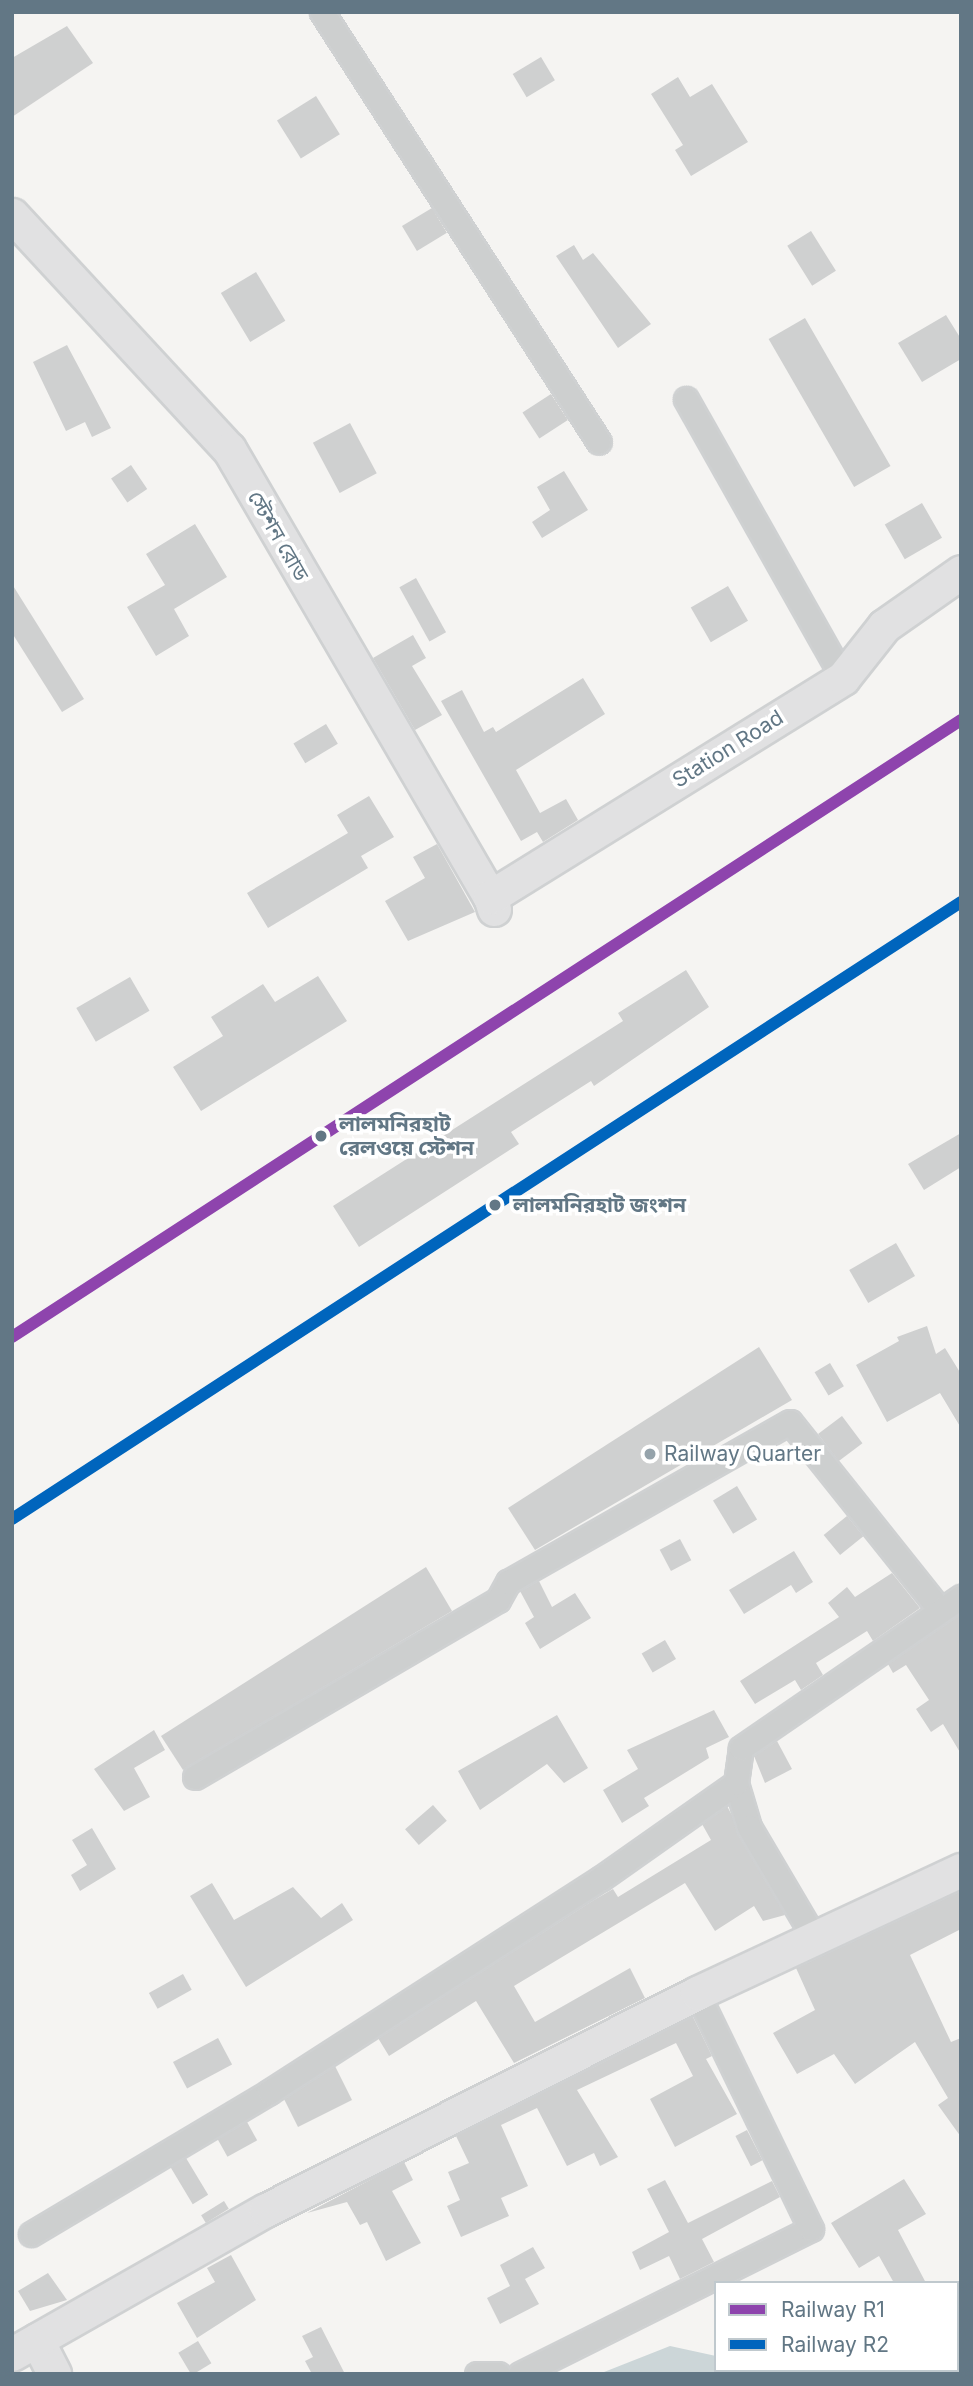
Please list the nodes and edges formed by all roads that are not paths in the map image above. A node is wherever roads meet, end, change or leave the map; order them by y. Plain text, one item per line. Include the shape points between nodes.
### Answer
1 (322, 12) edge
2 (12, 215) edge
3 (686, 399) dead end
4 (599, 442) dead end
5 (961, 572) edge
6 (843, 678) junction
7 (492, 903) joint
8 (961, 1597) edge
9 (940, 1610) junction
10 (195, 1777) dead end
11 (736, 1783) junction
12 (961, 1870) edge
13 (815, 1939) junction
14 (697, 1993) junction
15 (31, 2234) dead end
16 (25, 2347) edge
17 (54, 2374) edge
18 (477, 2374) edge
19 (498, 2374) edge
20 (520, 2374) edge

1 - 4 street
2 - 7 main road, স্টেশন রোড via 229,449
3 - 6 street
5 - 6 main road, Station Road via 884,626
6 - 7 main road, Station Road
8 - 9 street
9 - 10 street via 790,1422 508,1582 498,1600
9 - 11 street via 741,1748
11 - 13 street via 749,1827
11 - 15 street via 444,1980
12 - 13 main road
13 - 14 main road
14 - 16 main road via 266,2210
14 - 20 street via 811,2228
16 - 17 main road
18 - 19 street

